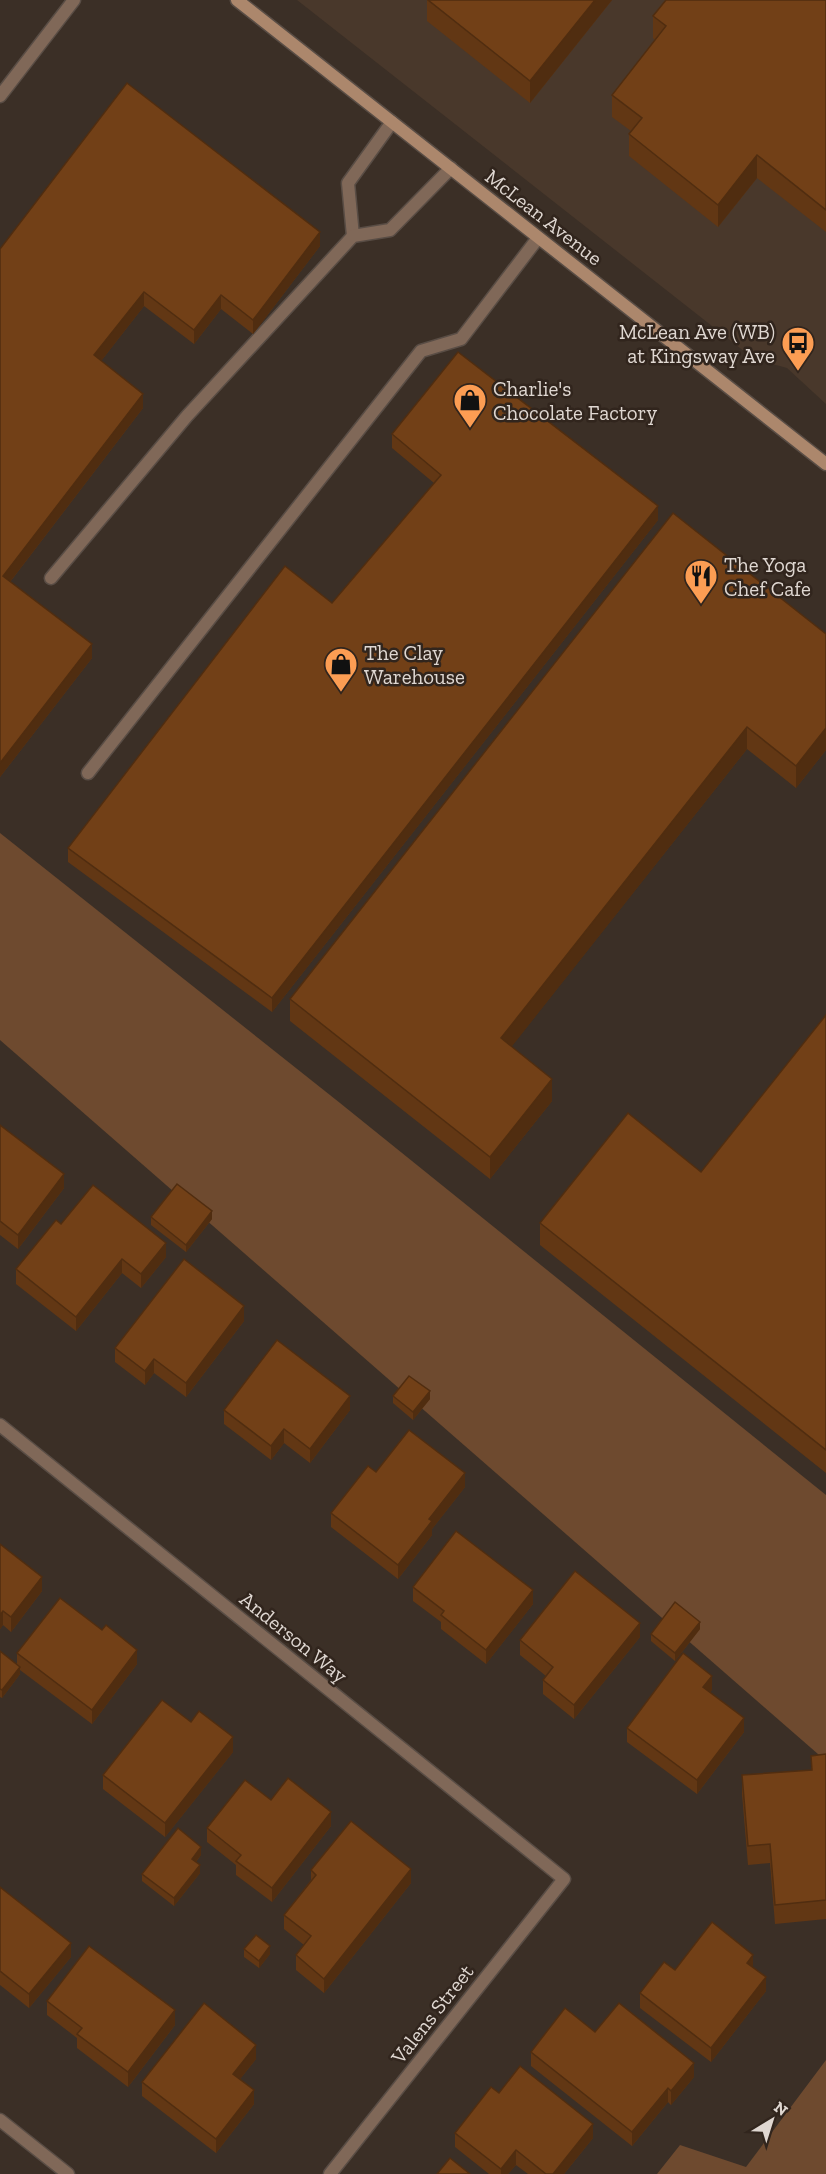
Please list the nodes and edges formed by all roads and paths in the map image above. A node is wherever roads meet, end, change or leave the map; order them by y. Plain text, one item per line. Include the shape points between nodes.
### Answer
1 (74, 0) edge
2 (237, 0) edge
3 (0, 96) edge
4 (392, 122) junction
5 (451, 168) junction
6 (353, 236) junction
7 (538, 238) junction
8 (826, 464) edge
9 (51, 578) dead end
10 (88, 773) dead end
11 (0, 1425) edge
12 (564, 1879) joint
13 (0, 2120) edge
14 (68, 2174) edge
15 (330, 2174) edge

1 - 3 street
2 - 4 main road, McLean Avenue
4 - 5 main road, McLean Avenue
4 - 6 street via 348,183
5 - 6 street via 390,230
5 - 7 main road, McLean Avenue
6 - 9 street via 187,416
7 - 8 main road, McLean Avenue
7 - 10 street via 460,339 421,351
11 - 12 street, Anderson Way
12 - 15 street, Valens Street
13 - 14 street

